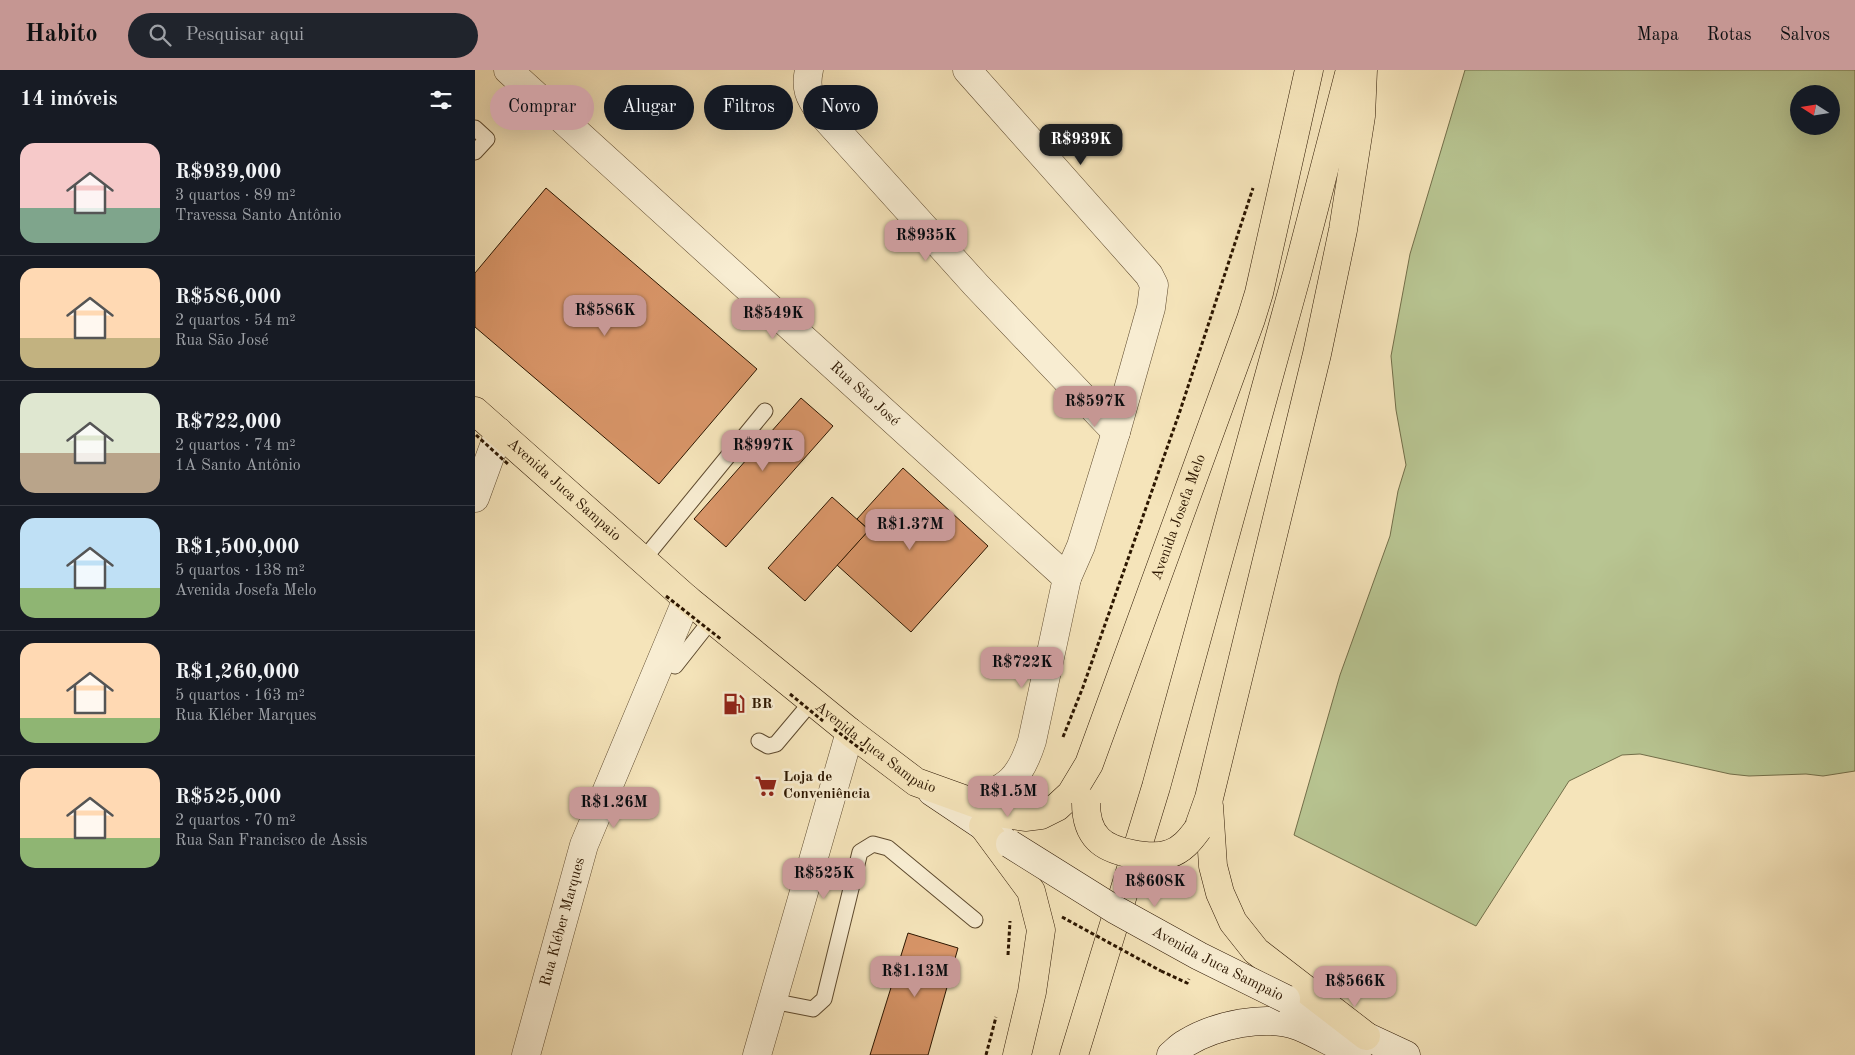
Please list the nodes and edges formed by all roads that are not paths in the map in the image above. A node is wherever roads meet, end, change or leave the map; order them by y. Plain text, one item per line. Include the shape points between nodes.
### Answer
1 (508, 70) edge
2 (809, 70) edge
3 (967, 70) edge
4 (1309, 70) edge
5 (1350, 70) edge
6 (1363, 70) edge
7 (475, 128) edge
8 (475, 152) edge
9 (765, 411) dead end
10 (483, 426) edge
11 (1116, 432) junction
12 (475, 498) edge
13 (643, 560) junction
14 (1067, 578) junction
15 (677, 598) junction
16 (717, 630) junction
17 (674, 666) junction
18 (809, 705) junction
19 (850, 738) junction
20 (759, 740) dead end
21 (1089, 764) junction
22 (916, 782) junction
23 (1209, 798) junction
24 (971, 801) junction
25 (983, 826) junction
26 (975, 920) dead end
27 (773, 1001) junction
28 (1361, 1046) edge
29 (526, 1055) edge
30 (757, 1055) edge
31 (1017, 1055) edge
32 (1074, 1055) edge
33 (1171, 1055) edge
34 (1406, 1055) edge

1 - 14 street, Rua São José
2 - 11 street via 806,84 809,97 820,112 976,285
3 - 11 street via 1152,279 1154,295 1151,308
4 - 21 main road, Avenida Josefa Melo via 1251,319
5 - 32 main road via 1156,787
6 - 23 main road via 1361,116 1343,230 1317,354
7 - 8 lane via 487,139
9 - 13 lane
10 - 12 street
10 - 13 main road, Avenida Juca Sampaio
11 - 14 street via 1081,546
13 - 15 main road, Avenida Juca Sampaio
14 - 24 street via 1027,758 1015,778 996,792
15 - 16 main road, Avenida Juca Sampaio
15 - 17 street, Rua Kléber Marques
16 - 17 lane
16 - 18 main road, Avenida Juca Sampaio
17 - 29 street, Rua Kléber Marques via 584,845
18 - 19 main road, Avenida Juca Sampaio
18 - 20 lane via 776,744 768,746
19 - 22 main road, Avenida Juca Sampaio
19 - 27 street
21 - 23 main road, bridge via 1088,820 1097,839 1127,852 1153,856 1169,854 1186,845 1198,829
21 - 24 main road, Avenida Josefa Melo via 1071,794 1057,807 1041,815 1005,814
22 - 24 main road, Avenida Josefa Melo
22 - 25 street, Avenida Juca Sampaio
23 - 28 main road via 1213,866 1233,922 1256,951
25 - 28 street, Avenida Juca Sampaio, bridge via 1114,909 1286,999
25 - 31 main road via 1031,891 1041,930 1032,992
26 - 27 lane via 888,848 873,844 860,852 824,999 813,1009
27 - 30 street
28 - 33 street, Avenida Juca Sampaio via 1273,1020 1209,1032 1185,1043
28 - 34 street, Avenida Juca Sampaio

